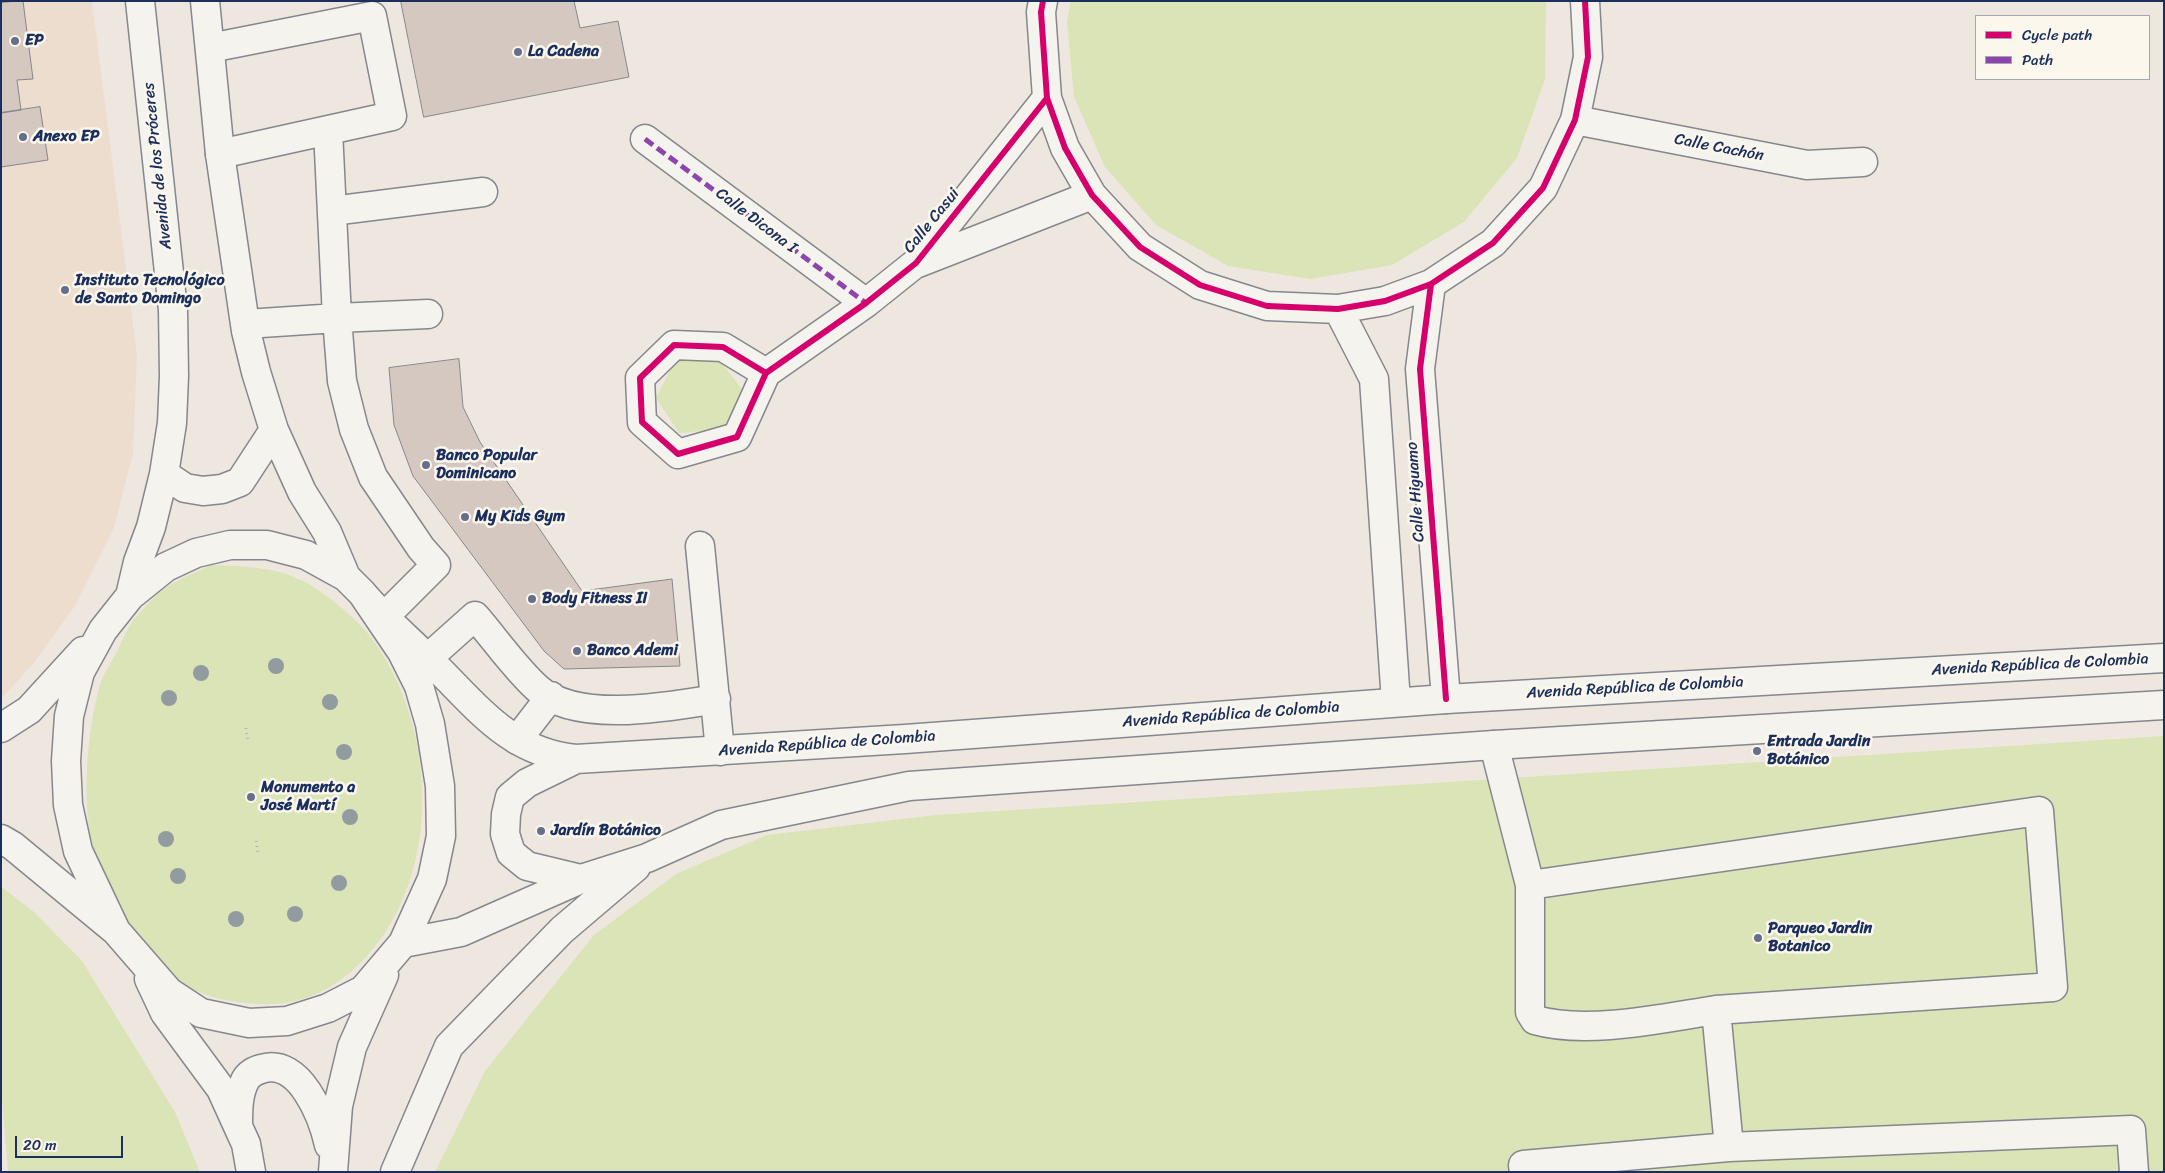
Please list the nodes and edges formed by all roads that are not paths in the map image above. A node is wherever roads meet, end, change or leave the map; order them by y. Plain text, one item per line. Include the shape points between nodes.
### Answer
1 (140, 1) edge
2 (205, 1) edge
3 (1043, 1) edge
4 (1586, 1) edge
5 (210, 48) junction
6 (1047, 98) junction
7 (1575, 120) junction
8 (328, 130) junction
9 (645, 139) dead end
10 (220, 154) junction
11 (1864, 162) dead end
12 (483, 192) dead end
13 (1092, 195) junction
14 (332, 211) junction
15 (916, 264) junction
16 (1431, 284) junction
17 (866, 303) junction
18 (1338, 309) junction
19 (428, 314) dead end
20 (337, 318) junction
21 (246, 324) junction
22 (766, 373) junction
23 (274, 430) junction
24 (164, 474) junction
25 (700, 546) dead end
26 (354, 585) junction
27 (130, 596) junction
28 (383, 618) junction
29 (103, 630) junction
30 (428, 658) junction
31 (2164, 658) edge
32 (551, 696) junction
33 (716, 699) junction
34 (1446, 699) junction
35 (1396, 702) junction
36 (2164, 705) edge
37 (1, 728) edge
38 (517, 740) junction
39 (1494, 744) junction
40 (720, 752) junction
41 (576, 759) junction
42 (1, 839) edge
43 (648, 858) junction
44 (581, 879) junction
45 (1530, 885) junction
46 (116, 931) junction
47 (397, 951) junction
48 (142, 964) junction
49 (1716, 1010) junction
50 (238, 1126) junction
51 (1729, 1147) junction
52 (332, 1166) edge
53 (251, 1172) edge
54 (396, 1172) edge
55 (1524, 1172) edge
56 (2134, 1172) edge

1 - 24 main road, Avenida de los Próceres via 173,310 172,423
2 - 5 main road
3 - 6 main road
4 - 7 main road via 1588,57
5 - 8 main road via 372,16 392,116
5 - 10 main road
6 - 13 main road via 1065,148
6 - 15 main road, Calle Casui
7 - 11 main road, Calle Cachón via 1807,165
7 - 16 main road via 1542,188 1493,243
8 - 10 main road
8 - 14 main road
9 - 17 main road, Calle Dicona I
10 - 21 main road
12 - 14 main road
13 - 15 main road, Calle Casui
13 - 18 main road via 1140,247 1200,285 1267,306
14 - 20 main road
15 - 17 main road, Calle Casui
16 - 18 main road via 1385,300
16 - 34 main road, Calle Higuamo via 1420,369
17 - 22 main road, Calle Casui
18 - 35 main road via 1374,379
19 - 20 main road
20 - 21 main road
20 - 28 main road via 342,381 354,429 373,477 436,565
21 - 23 main road via 256,372
22 - 22 main road via 723,347 674,345 640,378 642,422 678,454 737,436
23 - 24 main road via 240,482 222,489 203,491 185,488
23 - 26 main road via 302,492
24 - 27 main road, Avenida de los Próceres
25 - 33 main road
26 - 27 main road via 306,555 267,545 230,545 196,553 166,567
26 - 28 main road, Avenida República de Colombia
26 - 47 main road via 402,652 419,686 430,724 440,786 441,836 432,879
27 - 29 main road
28 - 30 main road, Avenida República de Colombia
29 - 37 main road via 29,710
29 - 46 main road via 80,672 69,716 66,761 68,805 78,851
30 - 32 main road via 475,616 538,690
30 - 38 main road, Avenida República de Colombia via 472,705
31 - 34 main road, Avenida República de Colombia
32 - 33 main road via 572,707 610,710 664,708
32 - 38 main road
33 - 40 main road
34 - 35 main road, Avenida República de Colombia
35 - 40 main road, Avenida República de Colombia
36 - 39 main road
38 - 41 main road, Avenida República de Colombia via 555,757
39 - 43 main road via 909,786 721,825
39 - 45 main road
40 - 41 main road, Avenida República de Colombia
41 - 44 main road via 536,778 510,797 505,834 510,853 527,866
42 - 46 main road
43 - 44 main road
43 - 54 main road via 562,930 450,1046
44 - 47 main road via 461,932
45 - 49 main road via 1530,1012 1535,1020 1548,1024 1620,1024
45 - 49 main road via 2039,811 2053,986
46 - 48 main road
47 - 48 main road via 363,990 328,1008 287,1021 249,1022 201,1013 169,992
47 - 52 main road via 352,1047 338,1106
48 - 50 main road via 165,1013 222,1088
49 - 51 main road
50 - 52 main road via 244,1081 253,1072 266,1067 284,1071 299,1081 315,1102 324,1123
50 - 53 main road via 246,1144
51 - 55 main road via 1523,1165
51 - 56 main road via 2131,1130

